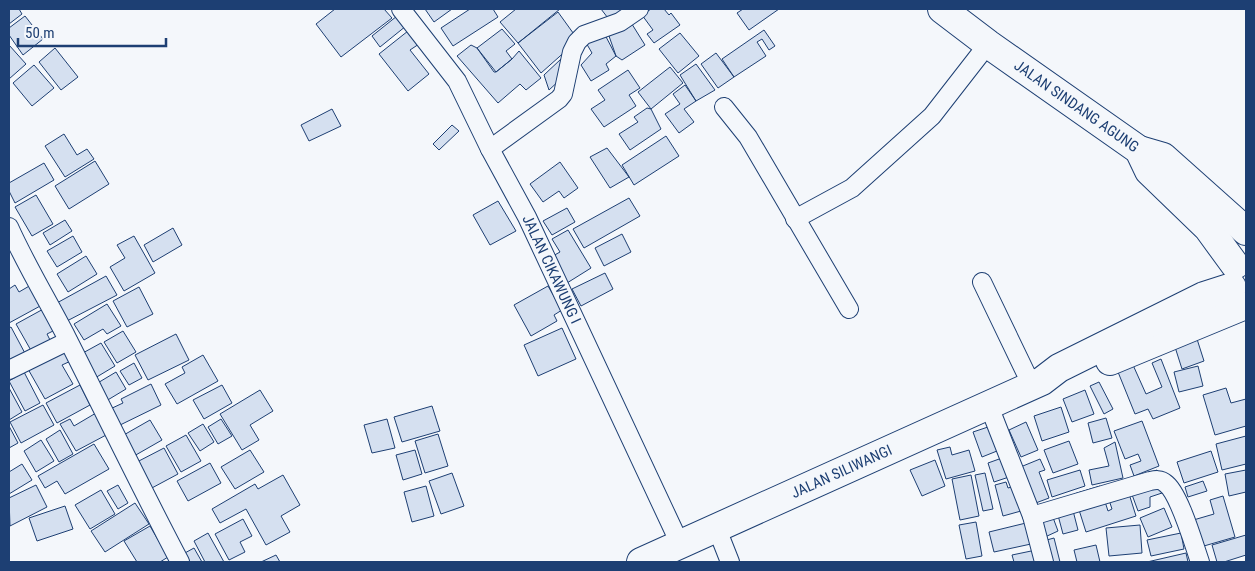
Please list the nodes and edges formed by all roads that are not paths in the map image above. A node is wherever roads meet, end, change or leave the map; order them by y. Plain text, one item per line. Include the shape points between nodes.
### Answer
1 (401, 9) edge
2 (639, 9) edge
3 (942, 9) edge
4 (988, 44) junction
5 (724, 107) dead end
6 (490, 149) junction
7 (1139, 150) junction
8 (796, 219) junction
9 (9, 228) edge
10 (1246, 231) edge
11 (982, 282) dead end
12 (1241, 284) edge
13 (849, 308) dead end
14 (68, 341) junction
15 (9, 370) edge
16 (1037, 383) junction
17 (989, 406) junction
18 (1032, 516) junction
19 (717, 529) junction
20 (680, 544) junction
21 (180, 562) edge
22 (641, 562) edge
23 (730, 562) edge
24 (1044, 562) edge
25 (1200, 562) edge

1 - 6 street, JALAN CIKAWUNG I via 457,81
2 - 6 street via 620,22 584,34 572,52 563,94 559,99
3 - 4 main road, JALAN SINDANG AGUNG
4 - 7 main road, JALAN SINDANG AGUNG
4 - 8 street via 932,116 852,188
5 - 8 street via 748,137
6 - 20 street, JALAN CIKAWUNG I via 527,217
7 - 10 main road via 1163,157
7 - 12 main road, JALAN SINDANG AGUNG via 1149,171 1208,228
8 - 13 street
9 - 14 street
11 - 16 street
12 - 16 main road, JALAN SILIWANGI via 1204,296 1059,368
14 - 15 street
14 - 21 street
16 - 17 main road, JALAN SILIWANGI
17 - 18 street
17 - 19 main road, JALAN SILIWANGI
18 - 24 street
18 - 25 street via 1159,480 1172,490
19 - 20 main road, JALAN SILIWANGI
19 - 23 street
20 - 22 main road, JALAN SILIWANGI

